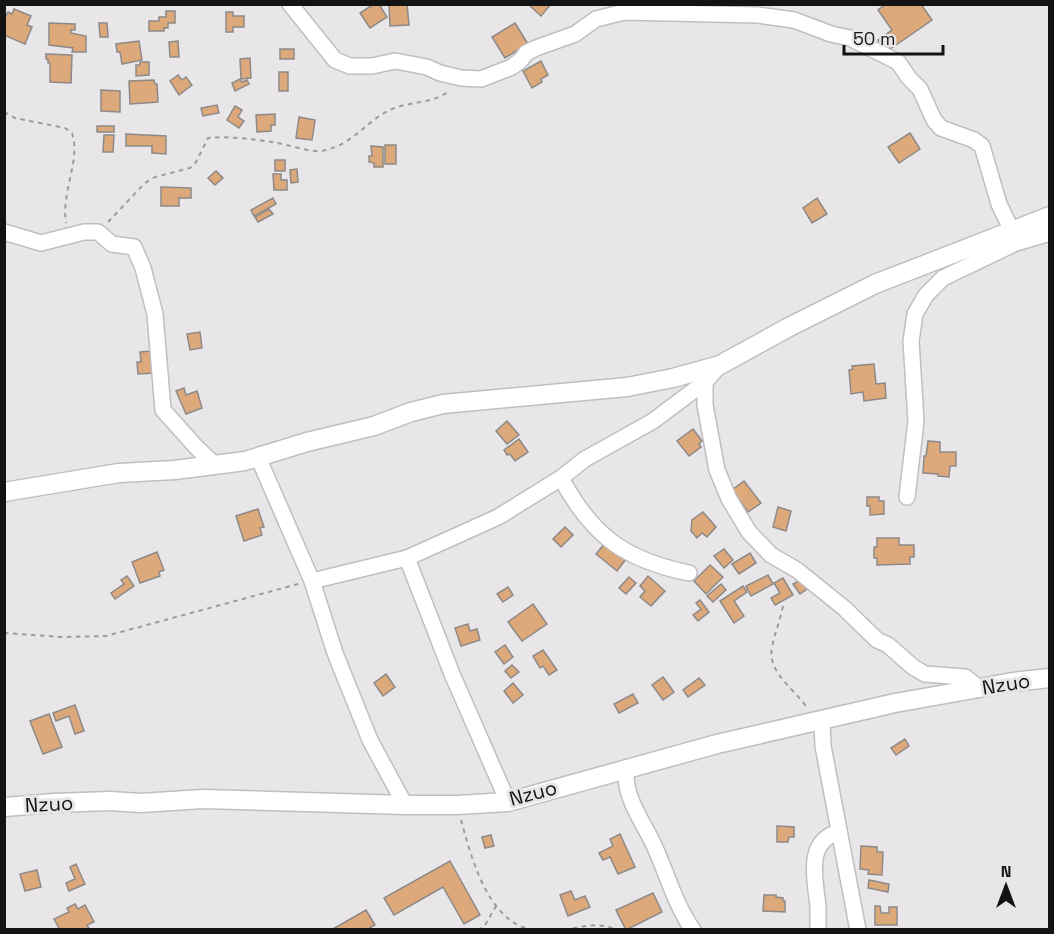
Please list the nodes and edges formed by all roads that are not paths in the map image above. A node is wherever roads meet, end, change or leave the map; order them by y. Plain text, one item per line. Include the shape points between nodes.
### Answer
1 (290, 4) edge
2 (639, 8) edge
3 (1050, 216) edge
4 (1012, 231) junction
5 (4, 232) edge
6 (1050, 233) edge
7 (720, 366) junction
8 (705, 382) junction
9 (258, 457) junction
10 (215, 465) junction
11 (561, 478) junction
12 (4, 492) edge
13 (907, 497) dead end
14 (407, 558) junction
15 (689, 573) dead end
16 (312, 580) junction
17 (1050, 678) edge
18 (979, 688) junction
19 (819, 721) junction
20 (626, 768) junction
21 (508, 802) junction
22 (405, 805) junction
23 (4, 807) edge
24 (839, 832) junction
25 (693, 930) edge
26 (818, 930) edge
27 (858, 930) edge

1 - 2 street via 335,60 350,66 395,61 461,78 481,79 521,60 526,53 575,34 596,19
2 - 4 street via 794,20 850,39 898,62 920,89 941,128 982,146 999,204
3 - 4 street
4 - 7 street via 875,285
5 - 10 street via 41,243 89,231 100,233 112,244 136,249 155,314 163,410
6 - 13 street via 1016,243 943,278 915,314 911,341 916,421
7 - 8 street
7 - 9 street via 627,387 443,404
8 - 11 street via 653,421 585,459
8 - 18 street via 705,405 717,470 749,532 771,555 797,570 913,668 925,674 965,677
9 - 10 street
9 - 16 street
10 - 12 street via 119,473
11 - 14 street via 498,517
11 - 15 street via 591,524 612,543 653,564
14 - 16 street
14 - 21 street
16 - 22 street via 335,653 370,740
17 - 18 street, Nzuo
18 - 19 street, Nzuo
19 - 20 street, Nzuo
19 - 24 street
20 - 21 street, Nzuo
20 - 25 street via 625,779 640,821
21 - 22 street, Nzuo
22 - 23 street, Nzuo via 203,799
24 - 26 street via 825,838 813,860
24 - 27 street

